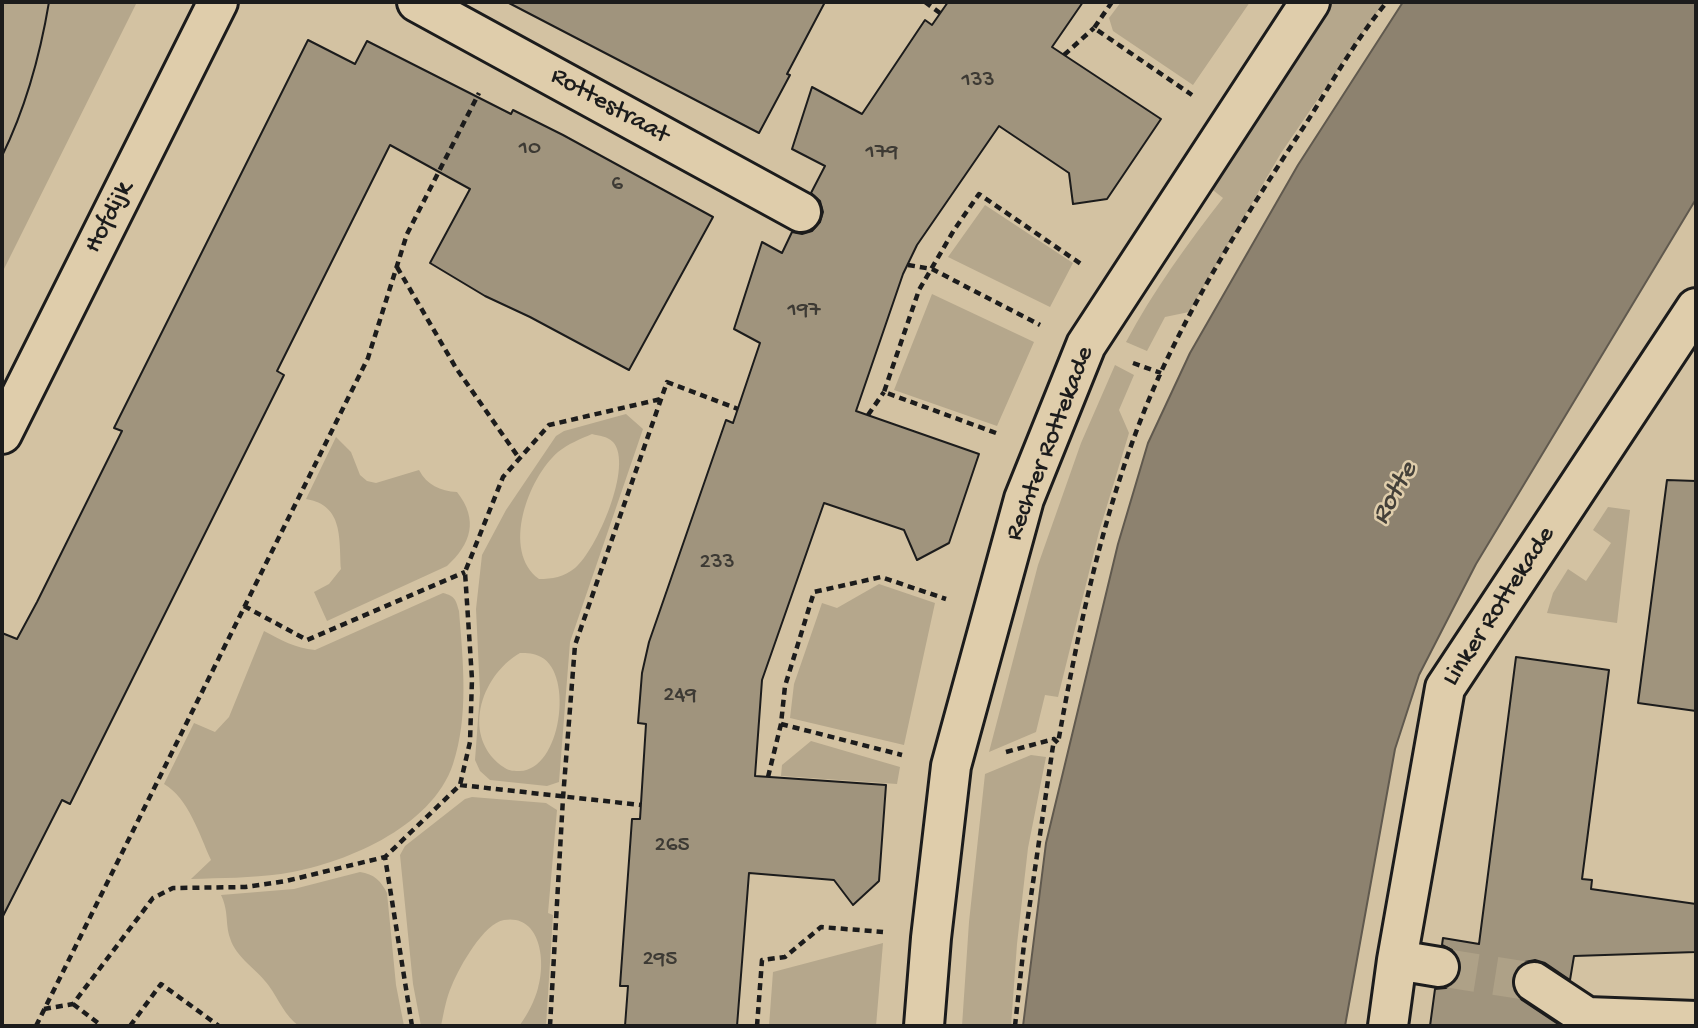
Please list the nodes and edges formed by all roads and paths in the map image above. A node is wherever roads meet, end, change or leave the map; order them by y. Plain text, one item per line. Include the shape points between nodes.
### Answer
1 (218, 2) edge
2 (416, 2) edge
3 (925, 2) edge
4 (1112, 2) edge
5 (1310, 2) edge
6 (1387, 2) edge
7 (940, 13) dead end
8 (1094, 28) junction
9 (502, 49) junction
10 (1064, 55) dead end
11 (1197, 99) dead end
12 (801, 212) dead end
13 (908, 265) dead end
14 (397, 266) junction
15 (1085, 266) dead end
16 (932, 269) junction
17 (1696, 308) edge
18 (1086, 345) junction
19 (884, 392) junction
20 (661, 399) junction
21 (738, 409) dead end
22 (868, 415) dead end
23 (2, 434) edge
24 (1003, 436) dead end
25 (519, 458) junction
26 (465, 572) junction
27 (947, 599) dead end
28 (244, 606) junction
29 (780, 724) junction
30 (909, 757) dead end
31 (768, 777) dead end
32 (460, 785) junction
33 (563, 798) junction
34 (641, 805) dead end
35 (385, 857) junction
36 (891, 933) dead end
37 (1397, 960) junction
38 (1439, 967) tunnel mouth
39 (1534, 982) tunnel mouth
40 (73, 1004) junction
41 (44, 1009) junction
42 (1696, 1021) edge
43 (36, 1026) edge
44 (102, 1026) edge
45 (131, 1026) edge
46 (219, 1026) edge
47 (412, 1026) edge
48 (550, 1026) edge
49 (757, 1026) edge
50 (924, 1026) edge
51 (1015, 1026) edge
52 (1388, 1026) edge

1 - 23 street, Hofdijk
2 - 9 street, Rottestraat
3 - 7 path
4 - 8 path
5 - 18 street, Rechter Rottekade
6 - 51 path via 1274,171 1199,298 1161,373 1122,473 1077,636 1058,743 1054,738
8 - 10 path
8 - 11 path
9 - 12 street, Rottestraat
9 - 14 path via 407,234
13 - 16 path
14 - 25 path via 456,368
14 - 28 path via 368,358
15 - 16 path via 979,194
16 - 18 path
16 - 19 path via 919,290
17 - 37 street, Linker Rottekade via 1445,688
18 - 50 street, Rechter Rottekade via 1024,499 951,766
19 - 22 path
19 - 24 path
20 - 21 path via 667,382
20 - 25 path via 549,425
20 - 33 path via 575,645
25 - 26 path via 503,477
26 - 28 path via 307,640
26 - 32 path via 472,679 470,742
27 - 29 path via 881,577 814,592 785,686
28 - 41 path
29 - 30 path
29 - 31 path
32 - 33 path
32 - 35 path
33 - 34 path
33 - 48 path
35 - 40 path via 245,887 173,888 153,898
35 - 47 path
36 - 49 path via 821,927 785,957 762,961
37 - 38 street
37 - 52 street, Linker Rottekade
39 - 42 street via 1587,1017
40 - 41 path
40 - 44 path
41 - 43 path
45 - 46 path via 161,984

